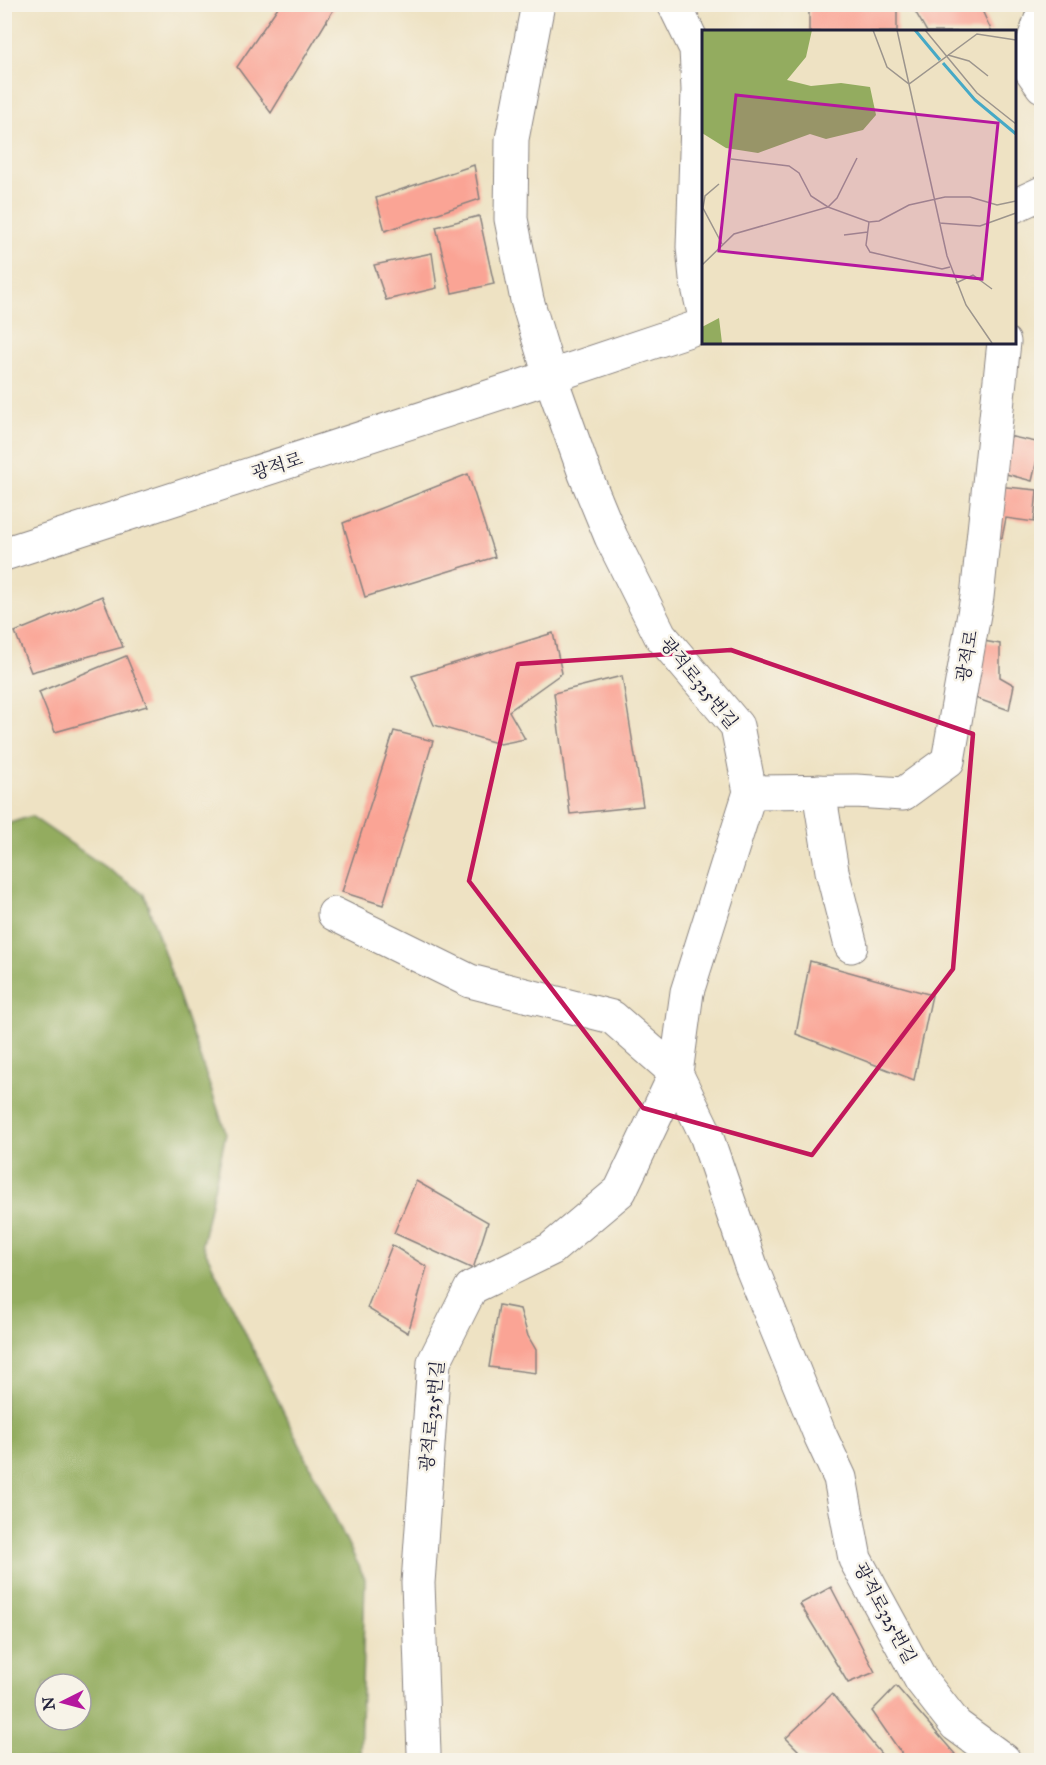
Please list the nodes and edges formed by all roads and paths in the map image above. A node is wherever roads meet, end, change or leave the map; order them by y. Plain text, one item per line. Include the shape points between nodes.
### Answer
1 (538, 4) edge
2 (674, 4) edge
3 (1041, 16) edge
4 (1041, 86) edge
5 (1041, 193) edge
6 (1016, 205) edge
7 (698, 323) edge
8 (1004, 344) edge
9 (557, 374) junction
10 (4, 554) edge
11 (819, 791) junction
12 (750, 792) junction
13 (334, 914) dead end
14 (851, 946) dead end
15 (676, 1073) junction
16 (424, 1753) dead end
17 (997, 1759) edge

1 - 9 street via 512,139 512,219 526,300
2 - 7 street via 696,50 693,248
3 - 4 street via 1026,63
5 - 6 street
7 - 9 street, 광적로
8 - 11 street, 광적로 via 977,597 948,761 903,794
9 - 10 street, 광적로
9 - 12 street, 광적로325번길 via 585,474 611,537 660,635 737,726
11 - 12 street, 광적로
11 - 14 street via 832,871
12 - 15 street, 광적로325번길 via 687,992
13 - 15 street via 470,981 612,1017
15 - 16 street, 광적로325번길 via 620,1191 551,1249 471,1288 434,1362 418,1583
15 - 17 street, 광적로325번길 via 706,1135 751,1266 840,1478 855,1559 921,1680 956,1725

